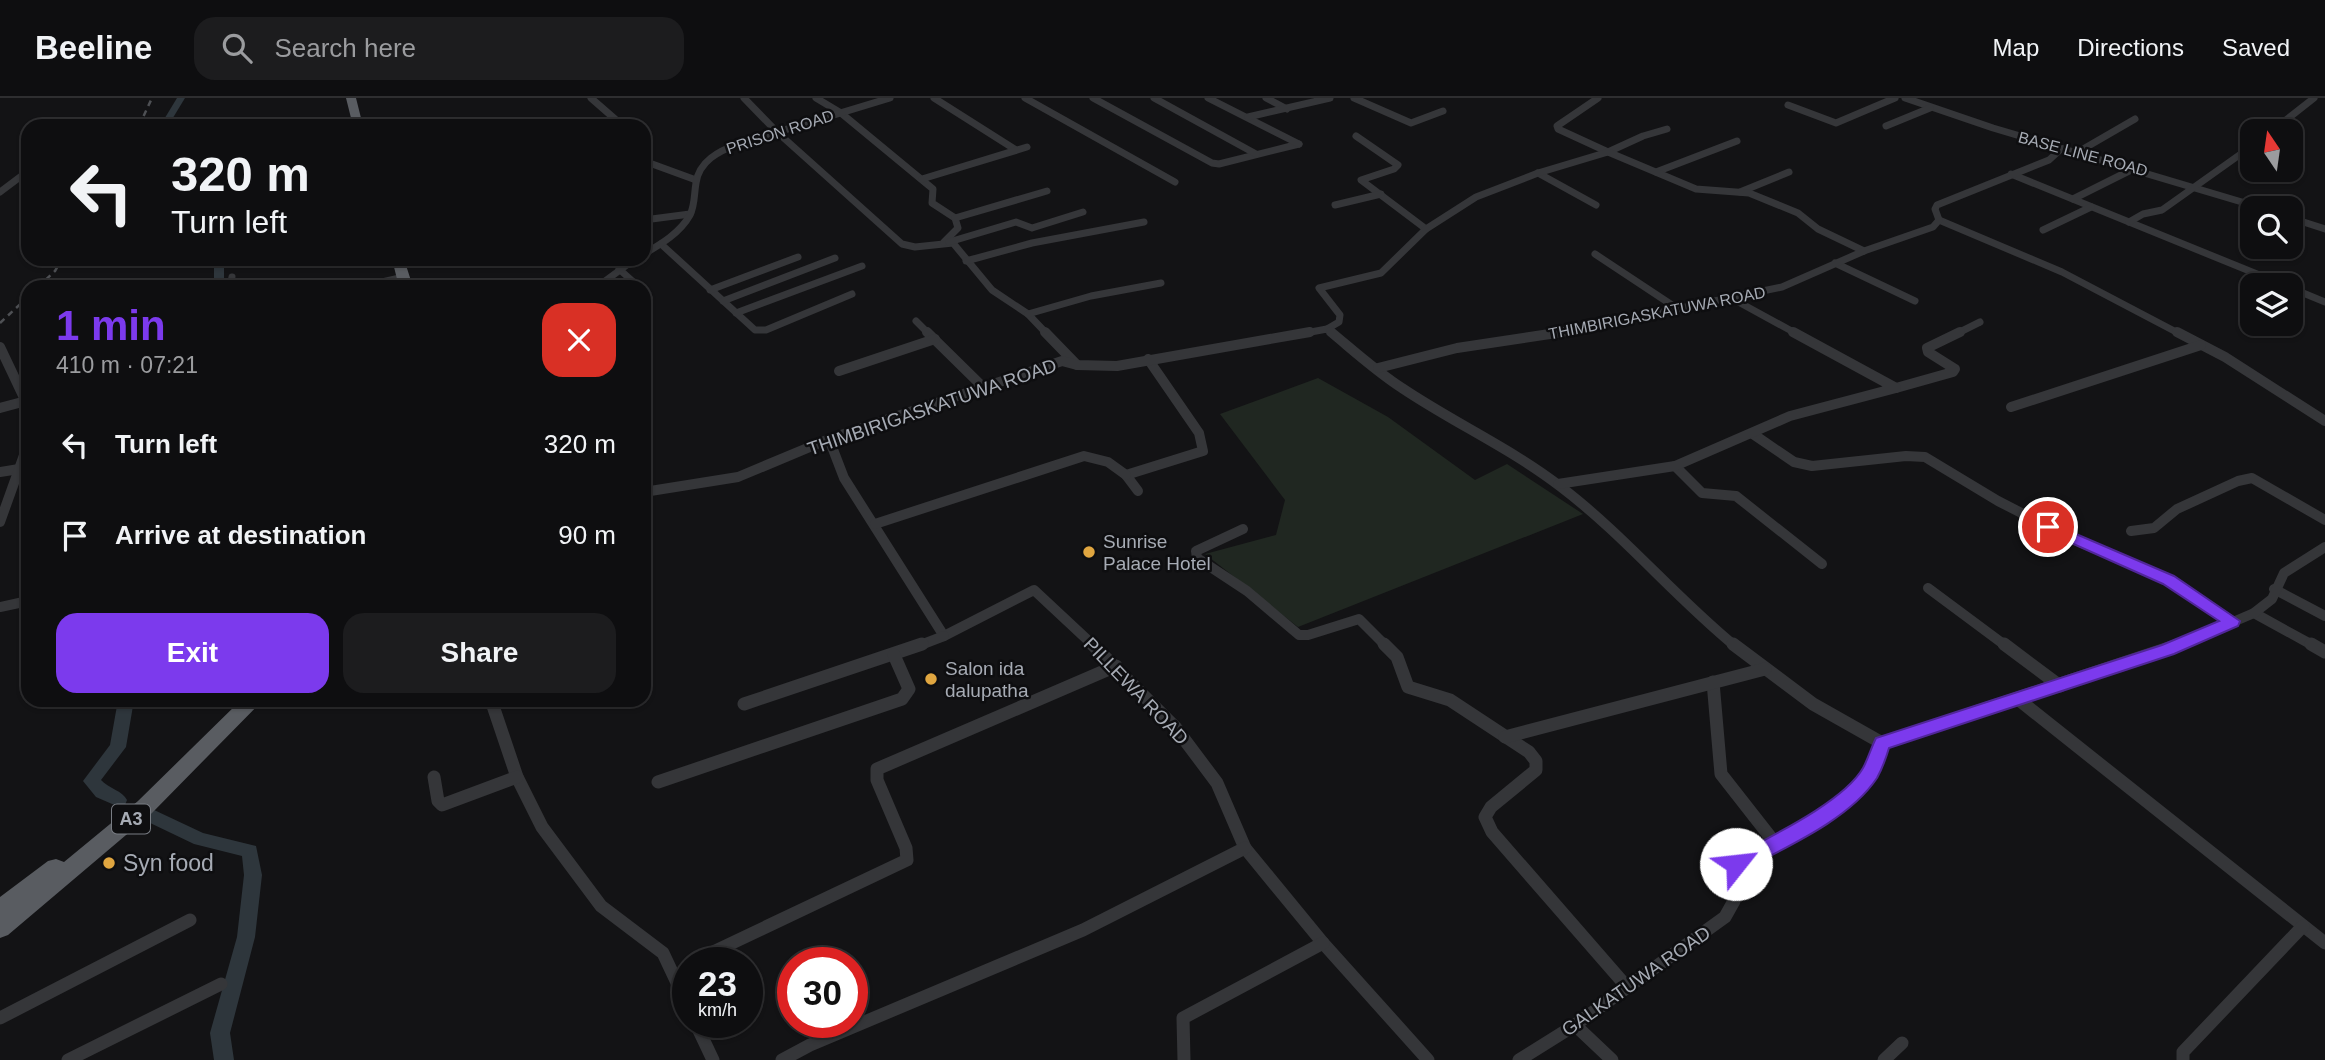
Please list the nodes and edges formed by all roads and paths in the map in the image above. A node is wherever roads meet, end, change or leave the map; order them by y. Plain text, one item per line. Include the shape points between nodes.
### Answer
1 (342, 98) edge
2 (351, 98) edge
3 (592, 98) edge
4 (744, 98) edge
5 (816, 98) edge
6 (890, 98) edge
7 (934, 98) edge
8 (1024, 98) edge
9 (1094, 98) edge
10 (1153, 98) edge
11 (1208, 98) edge
12 (1266, 98) edge
13 (1325, 98) edge
14 (1354, 98) edge
15 (1598, 98) edge
16 (1895, 98) edge
17 (1905, 98) edge
18 (1926, 98) edge
19 (2314, 98) edge
20 (1919, 103) junction
21 (1788, 105) dead end
22 (1930, 108) junction
23 (1287, 109) junction
24 (1443, 111) dead end
25 (841, 113) junction
26 (1247, 118) junction
27 (347, 119) edge
28 (356, 119) edge
29 (616, 119) edge
30 (2135, 119) dead end
31 (2288, 119) edge
32 (1886, 126) dead end
33 (1667, 129) dead end
34 (777, 132) junction
35 (1356, 136) dead end
36 (1737, 141) dead end
37 (1027, 147) dead end
38 (1016, 150) junction
39 (2060, 150) junction
40 (1608, 152) junction
41 (2078, 152) junction
42 (1256, 154) junction
43 (2240, 155) edge
44 (651, 164) edge
45 (2135, 168) junction
46 (1656, 172) junction
47 (1538, 173) junction
48 (1789, 173) dead end
49 (2011, 174) junction
50 (21, 177) edge
51 (696, 180) junction
52 (922, 180) junction
53 (1175, 183) dead end
54 (2196, 186) junction
55 (1047, 191) dead end
56 (0, 192) edge
57 (1740, 192) junction
58 (1381, 194) junction
59 (2073, 199) junction
60 (2240, 201) edge
61 (1335, 205) dead end
62 (1597, 205) dead end
63 (2091, 206) junction
64 (1083, 212) dead end
65 (690, 214) junction
66 (955, 218) junction
67 (651, 219) edge
68 (1939, 220) junction
69 (1144, 222) dead end
70 (2129, 222) junction
71 (2303, 222) edge
72 (1426, 229) junction
73 (2325, 229) edge
74 (2043, 230) dead end
75 (946, 242) junction
76 (661, 244) junction
77 (651, 250) edge
78 (1864, 251) junction
79 (1595, 254) dead end
80 (797, 257) dead end
81 (835, 258) dead end
82 (966, 261) junction
83 (1835, 263) junction
84 (625, 266) edge
85 (862, 266) dead end
86 (619, 270) junction
87 (2254, 273) edge
88 (232, 276) dead end
89 (231, 280) edge
90 (606, 280) edge
91 (631, 280) edge
92 (1161, 283) dead end
93 (710, 290) junction
94 (2303, 293) edge
95 (852, 294) dead end
96 (1733, 299) junction
97 (723, 301) junction
98 (1915, 301) dead end
99 (2325, 302) edge
100 (1678, 309) junction
101 (736, 313) junction
102 (1028, 314) junction
103 (916, 321) dead end
104 (1980, 322) dead end
105 (1327, 329) junction
106 (935, 339) junction
107 (2201, 345) junction
108 (0, 347) edge
109 (1148, 359) junction
110 (1077, 365) junction
111 (1378, 368) junction
112 (839, 371) dead end
113 (984, 388) junction
114 (1896, 388) junction
115 (21, 391) edge
116 (21, 405) edge
117 (2011, 407) dead end
118 (0, 408) edge
119 (2325, 421) edge
120 (1753, 435) junction
121 (829, 439) junction
122 (21, 463) edge
123 (1675, 466) junction
124 (19, 468) junction
125 (0, 472) edge
126 (1126, 475) junction
127 (1558, 484) junction
128 (651, 491) edge
129 (1138, 491) dead end
130 (2, 509) edge
131 (2325, 520) edge
132 (0, 522) edge
133 (874, 524) junction
134 (1243, 529) dead end
135 (2131, 531) dead end
136 (2325, 547) edge
137 (1822, 564) dead end
138 (1928, 588) dead end
139 (2274, 589) junction
140 (21, 602) edge
141 (0, 607) edge
142 (2255, 613) junction
143 (2325, 616) edge
144 (2232, 621) junction
145 (943, 636) junction
146 (2325, 652) edge
147 (894, 655) junction
148 (1116, 666) junction
149 (1765, 669) junction
150 (1713, 682) junction
151 (2060, 686) junction
152 (2019, 700) junction
153 (744, 704) dead end
154 (230, 707) edge
155 (246, 707) edge
156 (493, 707) edge
157 (1505, 737) junction
158 (1882, 743) junction
159 (434, 777) dead end
160 (517, 777) junction
161 (658, 782) dead end
162 (1775, 843) junction
163 (1245, 848) junction
164 (0, 910) edge
165 (190, 919) dead end
166 (2303, 926) junction
167 (0, 928) edge
168 (1323, 943) junction
169 (2325, 943) edge
170 (724, 947) edge
171 (672, 972) edge
172 (221, 984) dead end
173 (1627, 987) junction
174 (0, 1018) edge
175 (1575, 1025) junction
176 (703, 1038) edge
177 (1902, 1043) dead end
178 (68, 1060) edge
179 (713, 1060) edge
180 (782, 1060) edge
181 (1184, 1060) edge
182 (1428, 1060) edge
183 (1519, 1060) edge
184 (1612, 1060) edge
185 (1884, 1060) edge
186 (2183, 1060) edge

1 - 27 highway
2 - 28 highway
3 - 29 street
4 - 34 street
5 - 25 street
6 - 25 street, PRISON ROAD
7 - 38 street
8 - 53 street
9 - 42 street via 1212,163
10 - 42 street
11 - 26 street
12 - 23 street
13 - 23 street
14 - 24 street via 1411,123
15 - 40 street via 1557,126
16 - 21 street via 1836,123
17 - 20 street, BASE LINE ROAD
18 - 20 street
19 - 31 street
20 - 22 street, BASE LINE ROAD
22 - 32 street
22 - 39 street, BASE LINE ROAD
23 - 26 street
25 - 34 street, PRISON ROAD
25 - 52 street
26 - 42 street via 1299,144
30 - 41 street
33 - 40 street
34 - 51 street, PRISON ROAD via 726,148 709,159
34 - 75 street via 902,244 922,249
35 - 58 street via 1398,164 1361,180
36 - 46 street
37 - 38 street
38 - 52 street
39 - 41 street, BASE LINE ROAD
39 - 49 street, THIMBIRIGASKATUWA ROAD via 2049,160
40 - 46 street
40 - 47 street
41 - 45 street, BASE LINE ROAD
43 - 54 street
44 - 51 street
45 - 54 street, BASE LINE ROAD
45 - 59 street
46 - 57 street via 1709,192
47 - 62 street
47 - 72 street via 1476,197
48 - 57 street
49 - 59 street
49 - 68 street, THIMBIRIGASKATUWA ROAD via 1937,205
50 - 56 street
51 - 65 street, PRISON ROAD
52 - 66 street via 933,189 932,203
54 - 60 street, BASE LINE ROAD
54 - 70 street via 2162,210
55 - 66 street
57 - 78 street via 1798,213 1818,229
58 - 61 street
58 - 72 street
59 - 63 street
63 - 70 street
63 - 74 street
64 - 75 street via 1032,228 1016,222
65 - 67 street
65 - 76 street
66 - 75 street via 958,228
68 - 78 street, THIMBIRIGASKATUWA ROAD via 1933,227
68 - 107 street via 2062,272
69 - 82 street via 1012,246
70 - 87 street
71 - 73 street
72 - 105 street via 1381,273 1320,288 1340,315 1339,322
75 - 82 street via 953,243
76 - 77 street
76 - 93 street
78 - 83 street, THIMBIRIGASKATUWA ROAD
79 - 100 street
80 - 93 street
81 - 97 street
82 - 102 street via 992,290
83 - 96 street, THIMBIRIGASKATUWA ROAD via 1783,288
83 - 98 street
84 - 86 street
85 - 101 street
86 - 90 street
86 - 91 street
88 - 89 street
92 - 102 street
93 - 97 street
94 - 99 street
95 - 101 street via 766,330 754,330
96 - 100 street, THIMBIRIGASKATUWA ROAD
96 - 114 street
97 - 101 street
100 - 111 street, THIMBIRIGASKATUWA ROAD via 1457,348
102 - 110 street
103 - 106 street
104 - 114 street via 1927,348 1955,369 1953,372
105 - 109 street, THIMBIRIGASKATUWA ROAD
105 - 111 street
106 - 112 street
106 - 113 street
107 - 117 street
107 - 119 street
108 - 115 street
109 - 110 street, THIMBIRIGASKATUWA ROAD via 1117,366
109 - 126 street via 1199,433 1203,451
110 - 113 street, THIMBIRIGASKATUWA ROAD via 1062,361
111 - 127 street via 1408,393
113 - 121 street, THIMBIRIGASKATUWA ROAD
114 - 120 street via 1790,416
116 - 118 street
120 - 123 street
120 - 144 street via 1794,462 1812,466 1925,457 2072,539 2169,580
121 - 128 street, THIMBIRIGASKATUWA ROAD via 738,477
121 - 133 street via 844,478
122 - 124 street
123 - 127 street
123 - 137 street via 1702,493 1736,496
124 - 125 street
124 - 130 street
126 - 129 street
126 - 133 street via 1108,462 1084,456
127 - 149 street via 1707,622
130 - 132 street
131 - 135 street via 2252,478 2177,509 2154,528
133 - 145 street
134 - 157 street via 1196,551 1197,558 1247,591 1299,635 1359,619 1396,657 1408,687 1450,700
136 - 139 street via 2284,573
138 - 151 street
139 - 142 street via 2272,599
139 - 143 street
140 - 141 street
142 - 144 street
142 - 146 street
144 - 151 street via 2168,650
145 - 147 street
145 - 148 street, PILLEWA ROAD via 1034,590
147 - 153 street
147 - 161 street via 909,689 902,699
148 - 163 street, PILLEWA ROAD via 1175,727 1217,782
148 - 170 street via 877,769 907,860
149 - 150 street
149 - 158 street via 1851,728
150 - 157 street
150 - 162 street via 1721,774
151 - 152 street
152 - 158 street
152 - 166 street
154 - 164 highway, A3 via 138,797
155 - 167 highway, A3 via 145,807
156 - 160 street
157 - 173 street via 1529,752 1536,770 1491,807 1485,817 1492,832
158 - 162 street, GALKATUWA ROAD via 1861,785 1818,820
159 - 160 street via 442,805
160 - 171 street via 542,827 601,906 663,953
162 - 173 street, GALKATUWA ROAD via 1736,864 1734,901 1725,917
163 - 168 street, PILLEWA ROAD
163 - 180 street via 1083,930
165 - 174 street
166 - 169 street
166 - 186 street via 2183,1052
168 - 181 street via 1183,1018
168 - 182 street, PILLEWA ROAD
172 - 178 street
173 - 175 street, GALKATUWA ROAD
175 - 183 street, GALKATUWA ROAD
175 - 184 street
176 - 179 street
177 - 185 street

